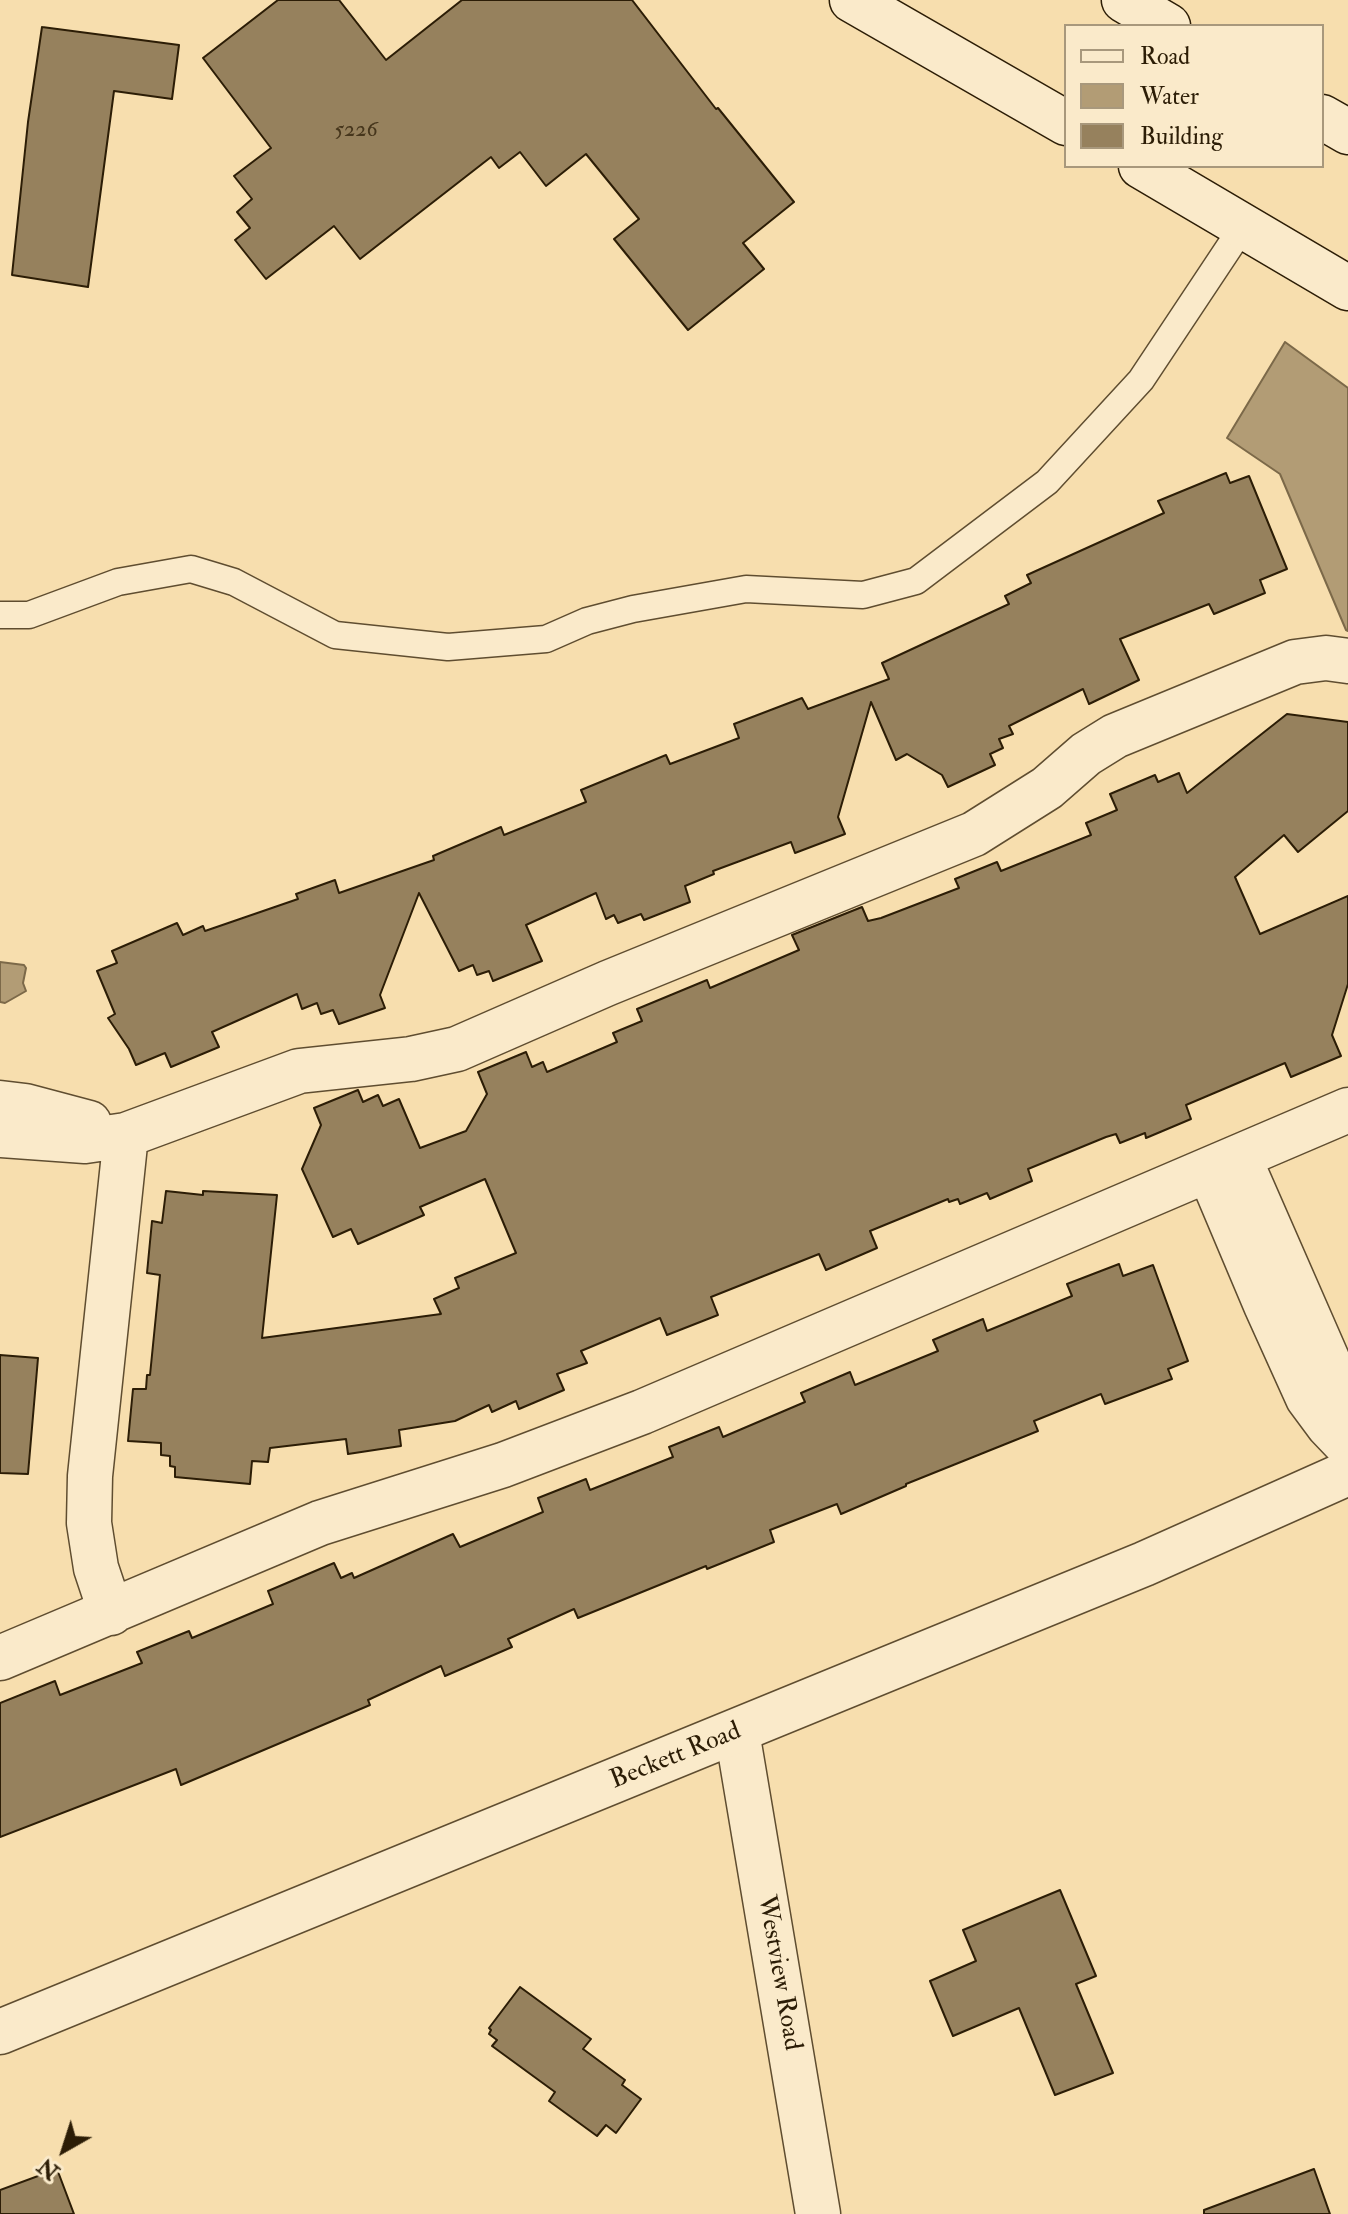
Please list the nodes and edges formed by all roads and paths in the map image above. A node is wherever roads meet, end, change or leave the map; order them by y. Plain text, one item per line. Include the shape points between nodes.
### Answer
1 (852, 0) edge
2 (1124, 0) edge
3 (1165, 24) edge
4 (1324, 118) edge
5 (1064, 122) edge
6 (1348, 132) edge
7 (1144, 168) edge
8 (1244, 225) junction
9 (1348, 288) edge
10 (0, 615) edge
11 (1348, 661) edge
12 (0, 1103) edge
13 (1348, 1110) edge
14 (0, 1135) edge
15 (126, 1135) junction
16 (1224, 1164) junction
17 (1348, 1407) edge
18 (1348, 1446) edge
19 (1348, 1473) edge
20 (111, 1613) junction
21 (0, 1658) edge
22 (737, 1732) junction
23 (0, 2032) edge
24 (818, 2214) edge

1 - 5 street
2 - 3 street
4 - 6 street
7 - 8 street
8 - 9 street
8 - 10 lane via 1141,380 1047,482 916,581 863,595 746,589 633,609 546,639 448,647 335,635 234,582 191,569 118,582 29,615
11 - 15 street via 1295,662 1115,736 974,834 457,1049 299,1071
12 - 15 street
13 - 16 street
14 - 15 street via 85,1141
15 - 20 street via 90,1476 89,1523
16 - 17 street
16 - 18 street via 1266,1305 1308,1398
16 - 20 street via 642,1412 478,1474 320,1523
19 - 22 street, Beckett Road via 1144,1564
20 - 21 street
22 - 23 street, Beckett Road
22 - 24 street, Westview Road

